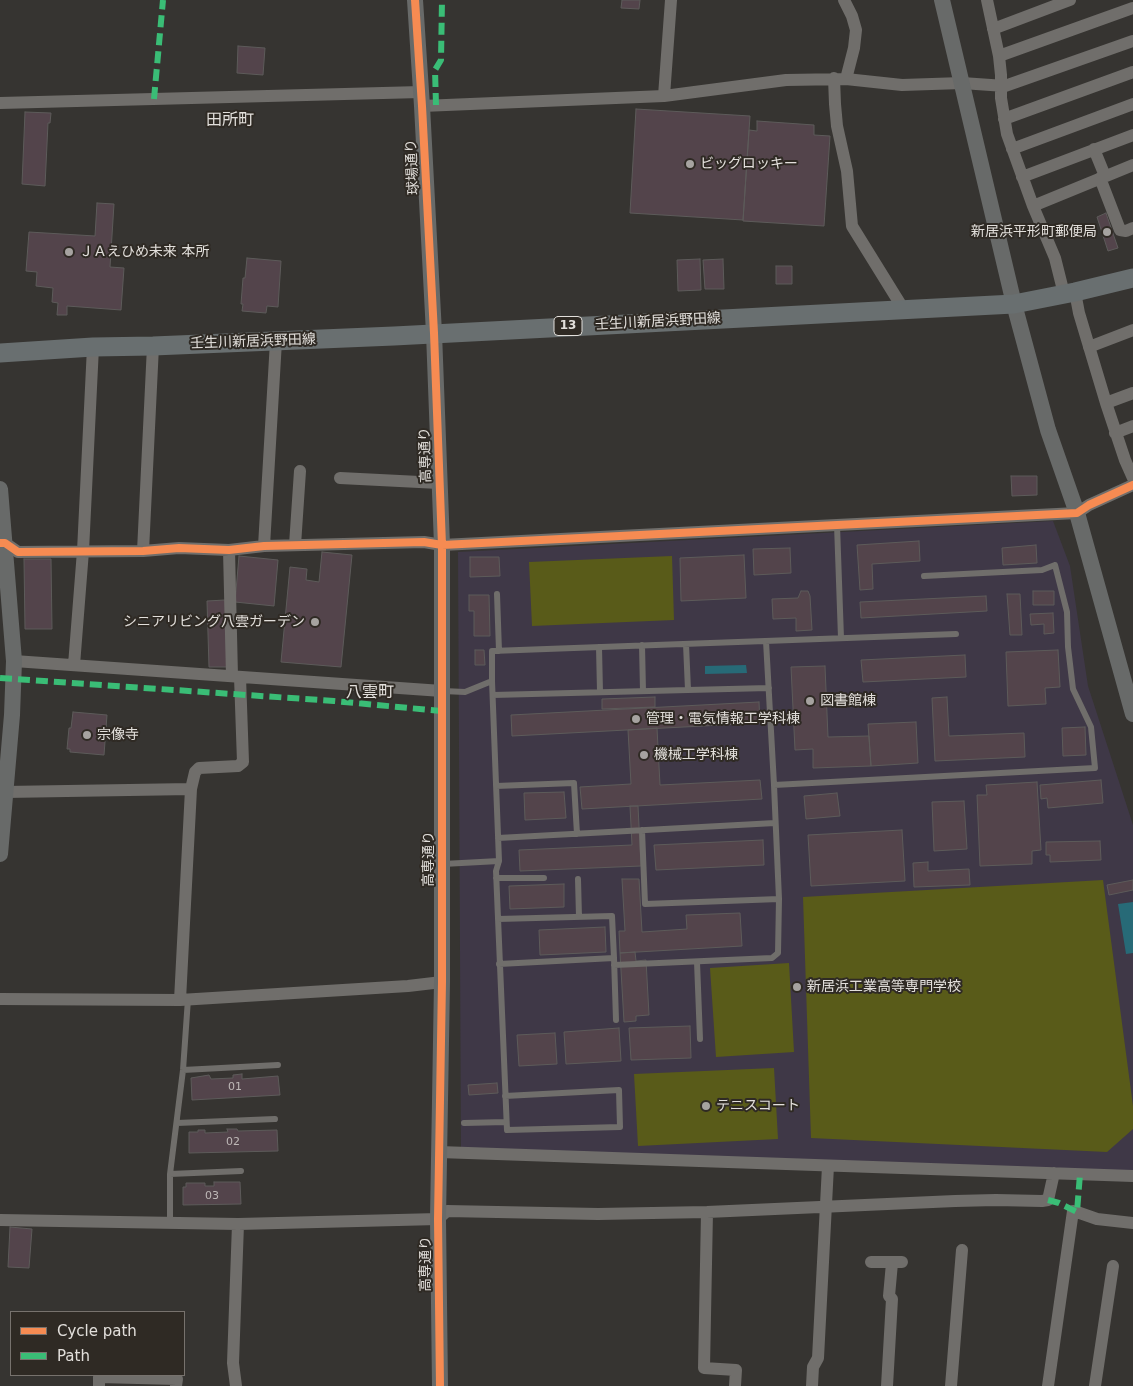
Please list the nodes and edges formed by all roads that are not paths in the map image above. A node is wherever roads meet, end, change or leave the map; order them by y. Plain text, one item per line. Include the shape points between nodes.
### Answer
1 (415, 0) edge
2 (671, 0) edge
3 (844, 0) edge
4 (942, 0) edge
5 (987, 0) edge
6 (1070, 0) edge
7 (1133, 8) edge
8 (993, 28) junction
9 (1133, 41) edge
10 (998, 56) junction
11 (1133, 72) edge
12 (840, 79) junction
13 (962, 84) junction
14 (1001, 85) junction
15 (664, 96) junction
16 (422, 99) junction
17 (0, 103) edge
18 (1133, 104) edge
19 (1004, 119) junction
20 (1133, 135) edge
21 (1012, 149) junction
22 (1094, 149) junction
23 (1133, 165) edge
24 (1022, 177) junction
25 (1103, 177) junction
26 (1034, 206) junction
27 (1133, 228) edge
28 (1133, 278) edge
29 (1069, 293) junction
30 (1014, 304) junction
31 (904, 310) junction
32 (1133, 330) edge
33 (434, 333) junction
34 (276, 341) junction
35 (153, 346) junction
36 (93, 347) junction
37 (1089, 347) junction
38 (0, 353) edge
39 (1133, 393) edge
40 (1106, 403) junction
41 (1133, 426) edge
42 (1115, 433) junction
43 (1129, 459) edge
44 (300, 471) dead end
45 (340, 478) dead end
46 (1133, 478) edge
47 (440, 483) junction
48 (1133, 485) edge
49 (0, 490) edge
50 (1077, 513) junction
51 (837, 525) junction
52 (2, 543) edge
53 (442, 545) junction
54 (264, 546) junction
55 (296, 546) junction
56 (228, 550) junction
57 (83, 551) junction
58 (143, 551) junction
59 (924, 576) dead end
60 (496, 594) dead end
61 (956, 634) dead end
62 (841, 638) junction
63 (766, 641) junction
64 (686, 644) junction
65 (642, 646) junction
66 (599, 647) junction
67 (499, 651) junction
68 (14, 661) junction
69 (74, 665) junction
70 (236, 676) junction
71 (492, 681) junction
72 (769, 688) junction
73 (688, 690) junction
74 (442, 691) junction
75 (643, 691) junction
76 (600, 692) junction
77 (493, 695) junction
78 (1133, 714) edge
79 (6, 715) edge
80 (774, 785) junction
81 (496, 786) junction
82 (191, 789) junction
83 (5, 792) junction
84 (775, 823) junction
85 (642, 830) junction
86 (577, 834) junction
87 (498, 838) junction
88 (0, 854) edge
89 (499, 861) junction
90 (441, 864) junction
91 (496, 878) junction
92 (544, 878) dead end
93 (578, 879) dead end
94 (779, 899) junction
95 (579, 917) junction
96 (498, 919) junction
97 (614, 962) junction
98 (697, 962) junction
99 (499, 964) junction
100 (442, 982) junction
101 (0, 999) edge
102 (184, 999) junction
103 (616, 1020) dead end
104 (700, 1039) dead end
105 (278, 1065) dead end
106 (183, 1070) junction
107 (505, 1096) junction
108 (276, 1119) dead end
109 (506, 1122) junction
110 (464, 1123) dead end
111 (177, 1124) junction
112 (439, 1152) junction
113 (828, 1166) junction
114 (241, 1171) dead end
115 (1054, 1173) junction
116 (170, 1174) junction
117 (1133, 1176) edge
118 (826, 1206) junction
119 (707, 1212) junction
120 (438, 1219) junction
121 (0, 1220) edge
122 (1133, 1223) edge
123 (170, 1224) junction
124 (238, 1224) junction
125 (962, 1250) dead end
126 (871, 1262) dead end
127 (1113, 1266) dead end
128 (99, 1386) edge
129 (176, 1386) edge
130 (236, 1386) edge
131 (440, 1386) edge
132 (735, 1386) edge
133 (812, 1386) edge
134 (888, 1386) edge
135 (951, 1386) edge
136 (1048, 1386) edge
137 (1095, 1386) edge

1 - 16 street, 球場通り
2 - 15 street
3 - 12 street via 856,30 854,48
4 - 13 street
5 - 8 street
6 - 8 street
7 - 10 street
8 - 10 street
9 - 14 street via 1006,86
10 - 14 street
11 - 19 street
12 - 13 street via 902,85
12 - 15 street via 786,80
12 - 31 street via 835,104 847,171 852,226
13 - 14 street
13 - 30 street
14 - 19 street
15 - 16 street
16 - 17 street
16 - 33 street, 球場通り
18 - 21 street
19 - 21 street
20 - 22 street
21 - 24 street
22 - 24 street
22 - 25 street
23 - 25 street
24 - 26 street
25 - 26 street
25 - 27 street via 1120,230
26 - 29 street
28 - 29 main road, 壬生川新居浜野田線 / 13
29 - 30 main road, 壬生川新居浜野田線 / 13
29 - 37 street
30 - 31 main road, 壬生川新居浜野田線 / 13
30 - 50 street via 1048,430
31 - 33 main road, 壬生川新居浜野田線 / 13
32 - 37 street
33 - 34 main road, 壬生川新居浜野田線 / 13
33 - 47 street, 高専通り
34 - 35 main road, 壬生川新居浜野田線 / 13
34 - 54 street
35 - 36 main road, 壬生川新居浜野田線 / 13
35 - 58 street
36 - 38 main road, 壬生川新居浜野田線 / 13
36 - 57 street
37 - 40 street
39 - 40 street
40 - 42 street
41 - 42 street
42 - 43 street
43 - 46 street
44 - 55 street
45 - 47 street
47 - 53 street, 高専通り
48 - 50 street
49 - 52 street
50 - 51 street
50 - 78 street
51 - 53 street
51 - 62 lane
52 - 57 street via 18,552
52 - 68 street
53 - 55 street via 424,542
53 - 74 street, 高専通り
54 - 55 street
54 - 56 street
56 - 58 street via 179,548
56 - 70 street
57 - 58 street
57 - 69 street
59 - 80 lane via 1042,570 1055,565 1067,612 1073,690 1091,727 1095,768
60 - 67 lane
61 - 62 lane
62 - 63 lane
63 - 64 lane
63 - 72 lane
64 - 65 lane
64 - 73 lane
65 - 66 lane
65 - 75 lane
66 - 67 lane
66 - 76 lane
67 - 71 lane via 492,651
68 - 69 street
68 - 79 street
69 - 70 street
70 - 74 street
70 - 82 street via 243,762 238,766 198,768
71 - 74 lane via 466,692
71 - 77 lane
72 - 73 lane
72 - 80 lane
73 - 75 lane
74 - 90 street, 高専通り
75 - 76 lane
76 - 77 lane
77 - 81 lane
79 - 83 street
80 - 84 lane
81 - 86 lane via 574,783
81 - 87 lane
82 - 83 street
82 - 102 street
83 - 88 street
84 - 85 lane
84 - 94 lane
85 - 86 lane
85 - 94 lane via 645,904
86 - 87 lane
87 - 89 lane
89 - 90 lane
89 - 91 lane
90 - 100 street, 高専通り
91 - 92 lane
91 - 96 lane
93 - 95 lane
94 - 98 lane via 778,953 772,958
95 - 96 lane
95 - 97 lane via 612,916
96 - 99 lane
97 - 98 lane
97 - 99 lane
97 - 103 lane
98 - 104 lane
99 - 107 lane
100 - 102 street
100 - 112 street, 高専通り
101 - 102 street
102 - 106 lane
105 - 106 lane
106 - 111 lane
107 - 109 lane
107 - 109 lane via 619,1090 620,1127 507,1130
108 - 111 lane
109 - 110 lane
111 - 116 lane
112 - 113 street
112 - 120 street, 高専通り
113 - 115 street
113 - 118 street
114 - 116 lane
115 - 117 street
115 - 118 street via 1048,1200 1042,1201
116 - 123 lane
118 - 119 street
118 - 133 street via 818,1358
119 - 120 street via 448,1211
119 - 132 street via 704,1368 736,1370
120 - 124 street
120 - 131 street, 高専通り
121 - 123 street
122 - 136 street via 1097,1219 1075,1212
123 - 124 street
124 - 130 street via 233,1363
125 - 135 street
126 - 134 street via 897,1262 889,1296 892,1299
127 - 137 street
128 - 129 street via 99,1377 177,1379

